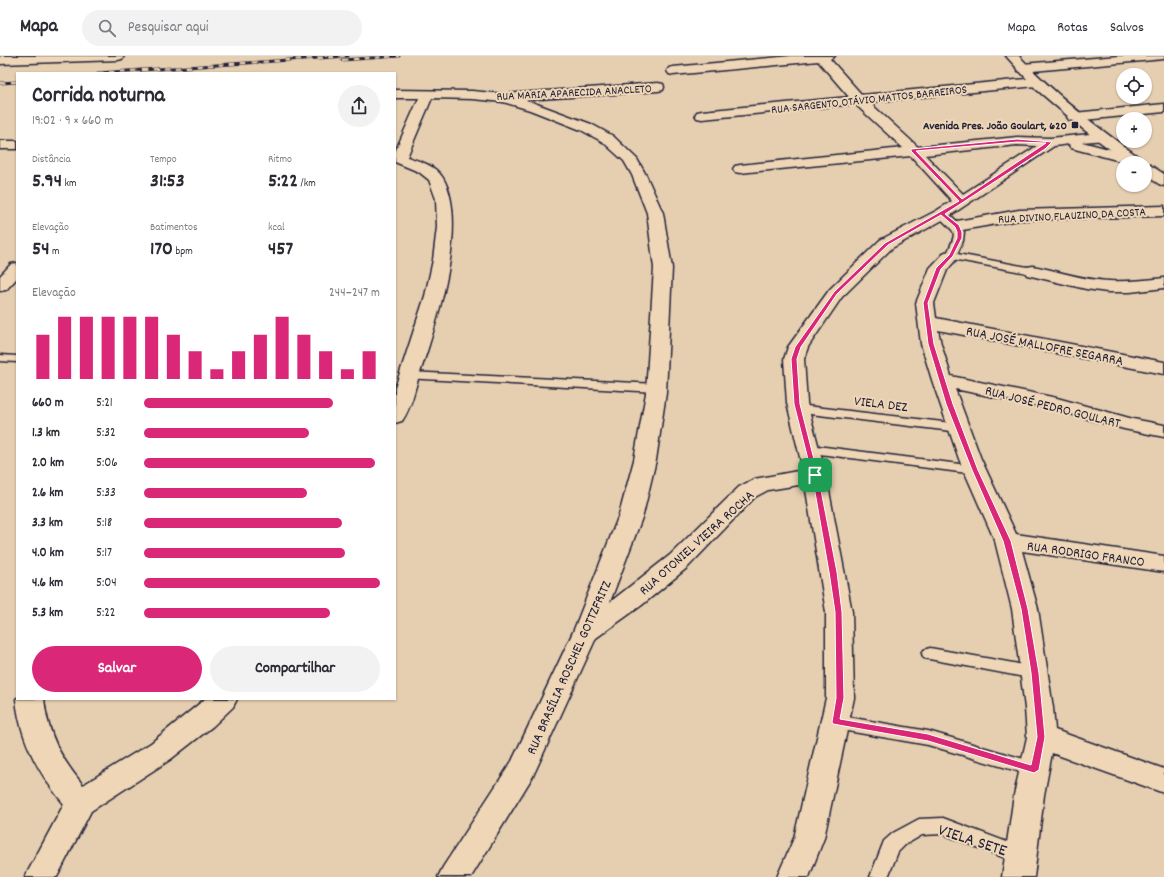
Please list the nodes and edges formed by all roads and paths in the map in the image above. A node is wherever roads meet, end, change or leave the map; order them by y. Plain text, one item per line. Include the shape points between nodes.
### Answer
1 (118, 56) edge
2 (825, 56) edge
3 (1012, 56) edge
4 (1161, 56) edge
5 (38, 57) edge
6 (0, 60) edge
7 (1022, 68) junction
8 (673, 71) dead end
9 (1036, 82) junction
10 (658, 87) dead end
11 (396, 94) edge
12 (427, 94) junction
13 (504, 98) junction
14 (859, 100) junction
15 (1164, 108) edge
16 (702, 115) dead end
17 (1074, 117) junction
18 (1100, 137) junction
19 (1052, 142) junction
20 (16, 145) edge
21 (0, 146) edge
22 (913, 150) junction
23 (1130, 156) edge
24 (1116, 157) edge
25 (397, 159) edge
26 (740, 169) dead end
27 (961, 201) junction
28 (1164, 211) edge
29 (950, 220) junction
30 (951, 256) junction
31 (16, 269) edge
32 (1033, 271) joint
33 (1164, 283) edge
34 (0, 286) edge
35 (927, 322) junction
36 (0, 358) edge
37 (16, 359) edge
38 (1164, 368) edge
39 (409, 376) junction
40 (942, 380) junction
41 (657, 388) junction
42 (798, 409) junction
43 (396, 414) edge
44 (960, 428) junction
45 (1164, 431) edge
46 (809, 450) junction
47 (975, 470) junction
48 (815, 475) junction
49 (1007, 541) junction
50 (1164, 564) edge
51 (586, 632) junction
52 (930, 654) dead end
53 (1035, 673) junction
54 (30, 700) edge
55 (222, 700) edge
56 (836, 722) junction
57 (1041, 737) junction
58 (1034, 770) junction
59 (1164, 781) edge
60 (80, 802) junction
61 (1020, 866) edge
62 (41, 877) edge
63 (454, 877) edge
64 (793, 877) edge
65 (879, 877) edge

1 - 5 street
2 - 8 street
2 - 14 street
3 - 7 street
4 - 7 street
5 - 6 street
7 - 9 street
9 - 14 street, RUA SARGENTO OTÁVIO MATTOS BARREIROS
9 - 17 street
10 - 13 street, RUA MARIA APARECIDA ANACLETO
11 - 12 street, RUA MARIA APARECIDA ANACLETO
12 - 13 street, RUA MARIA APARECIDA ANACLETO
12 - 25 street
13 - 41 street, RUA BRASÍLIA ROSCHEL GOTTZFRITZ via 564,118 608,139 630,160 639,175 655,213 663,268
14 - 16 street, RUA SARGENTO OTÁVIO MATTOS BARREIROS
14 - 22 street
15 - 17 street
17 - 18 street
18 - 19 street
18 - 23 street
19 - 22 street via 1017,141
19 - 24 street via 1094,150
19 - 27 street
20 - 21 street
22 - 26 street
22 - 27 street
25 - 39 street via 425,170 436,179 444,197 446,213 444,250
27 - 29 street
28 - 29 street, RUA DIVINO FLAUZINO DA COSTA via 1019,215
29 - 30 lane via 960,232 960,238
29 - 42 street via 886,244 836,293 798,347 794,359
30 - 32 lane
30 - 35 street via 939,268 931,285 925,303
31 - 34 street
32 - 33 street via 1117,287
35 - 38 street, RUA JOSÉ MALLOFRE SEGARRA
35 - 40 street
36 - 37 lane
39 - 41 lane
39 - 43 street
40 - 44 street
40 - 45 street, RUA JOSÉ PEDRO GOULART via 1057,404 1131,425
41 - 51 street, RUA BRASÍLIA ROSCHEL GOTTZFRITZ via 646,460 631,515
42 - 44 lane, VIELA DEZ
42 - 46 street
44 - 47 street
46 - 47 lane
46 - 48 street
47 - 49 street
48 - 51 street, RUA OTONIEL VIEIRA ROCHA via 762,484 747,492 679,561 633,599
48 - 56 street via 839,612 840,698
49 - 50 street, RUA RODRIGO FRANCO
49 - 53 street via 1024,609
51 - 63 street, RUA BRASÍLIA ROSCHEL GOTTZFRITZ via 523,768
52 - 53 lane
53 - 57 street
54 - 60 street via 31,713 41,746 57,775
55 - 60 street via 161,751
56 - 58 lane via 928,738
56 - 64 street via 809,838
57 - 58 street
57 - 59 street
58 - 61 street via 1028,795
60 - 62 street
61 - 65 lane, VIELA SETE via 943,826 918,827 892,846

